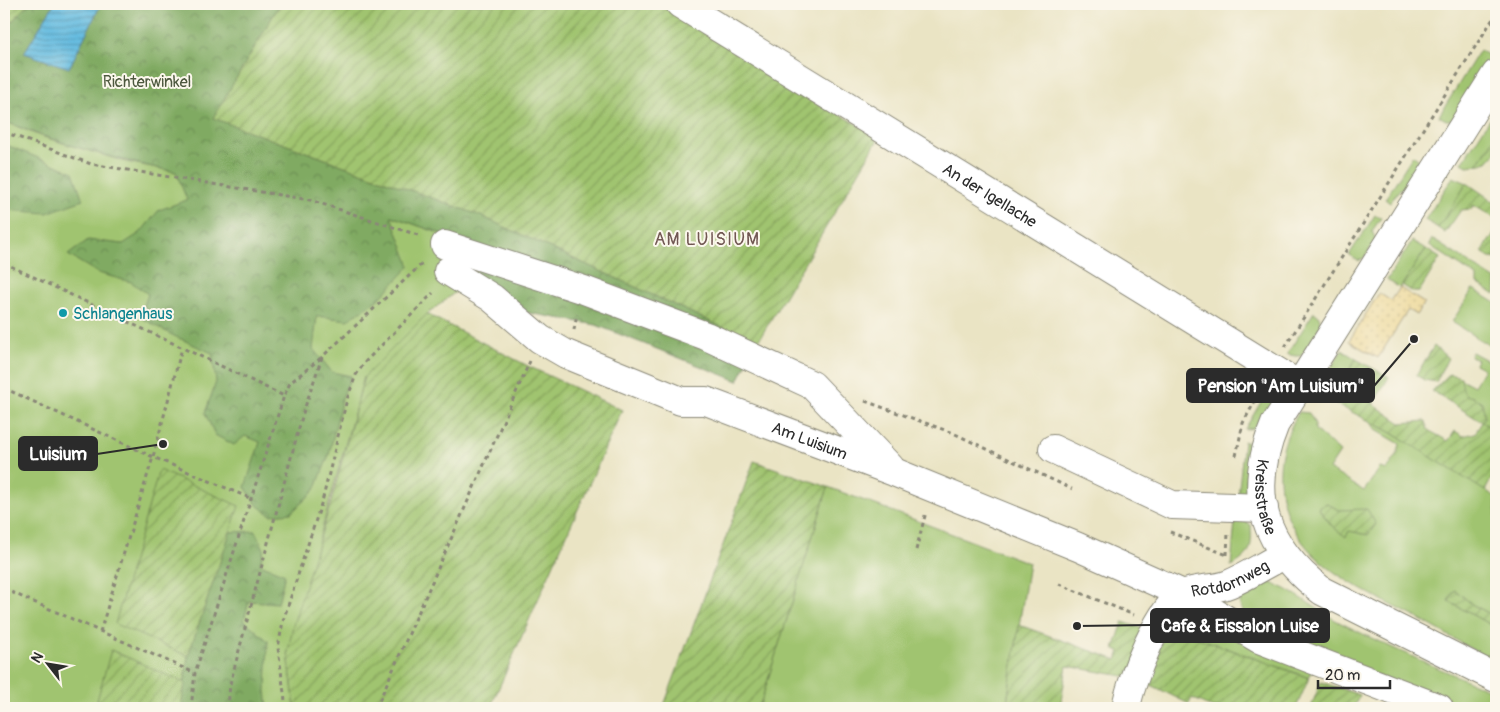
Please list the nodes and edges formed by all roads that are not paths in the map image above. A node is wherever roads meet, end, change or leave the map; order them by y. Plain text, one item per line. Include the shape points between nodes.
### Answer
1 (680, 4) edge
2 (1496, 74) edge
3 (1299, 385) junction
4 (1052, 449) dead end
5 (894, 472) junction
6 (1264, 508) junction
7 (1284, 555) junction
8 (1183, 594) junction
9 (1496, 678) edge
10 (1404, 702) edge
11 (1126, 708) edge
12 (1439, 708) edge

1 - 3 street, An der Igellache
2 - 3 street, Kreisstraße
3 - 6 street, Kreisstraße via 1265,450 1261,473
4 - 6 street via 1172,504
5 - 5 street, Am Luisium via 812,385 706,336 584,290 447,258 540,339 566,354 682,401 706,400
5 - 8 street, Am Luisium
6 - 7 street, Kreisstraße via 1274,539
7 - 8 street, Rotdornweg via 1228,584
7 - 9 street, Kreisstraße via 1299,574 1322,591
8 - 10 street, Am Luisium via 1259,639
8 - 11 street, Rotdornweg via 1158,626 1135,674
10 - 12 street

